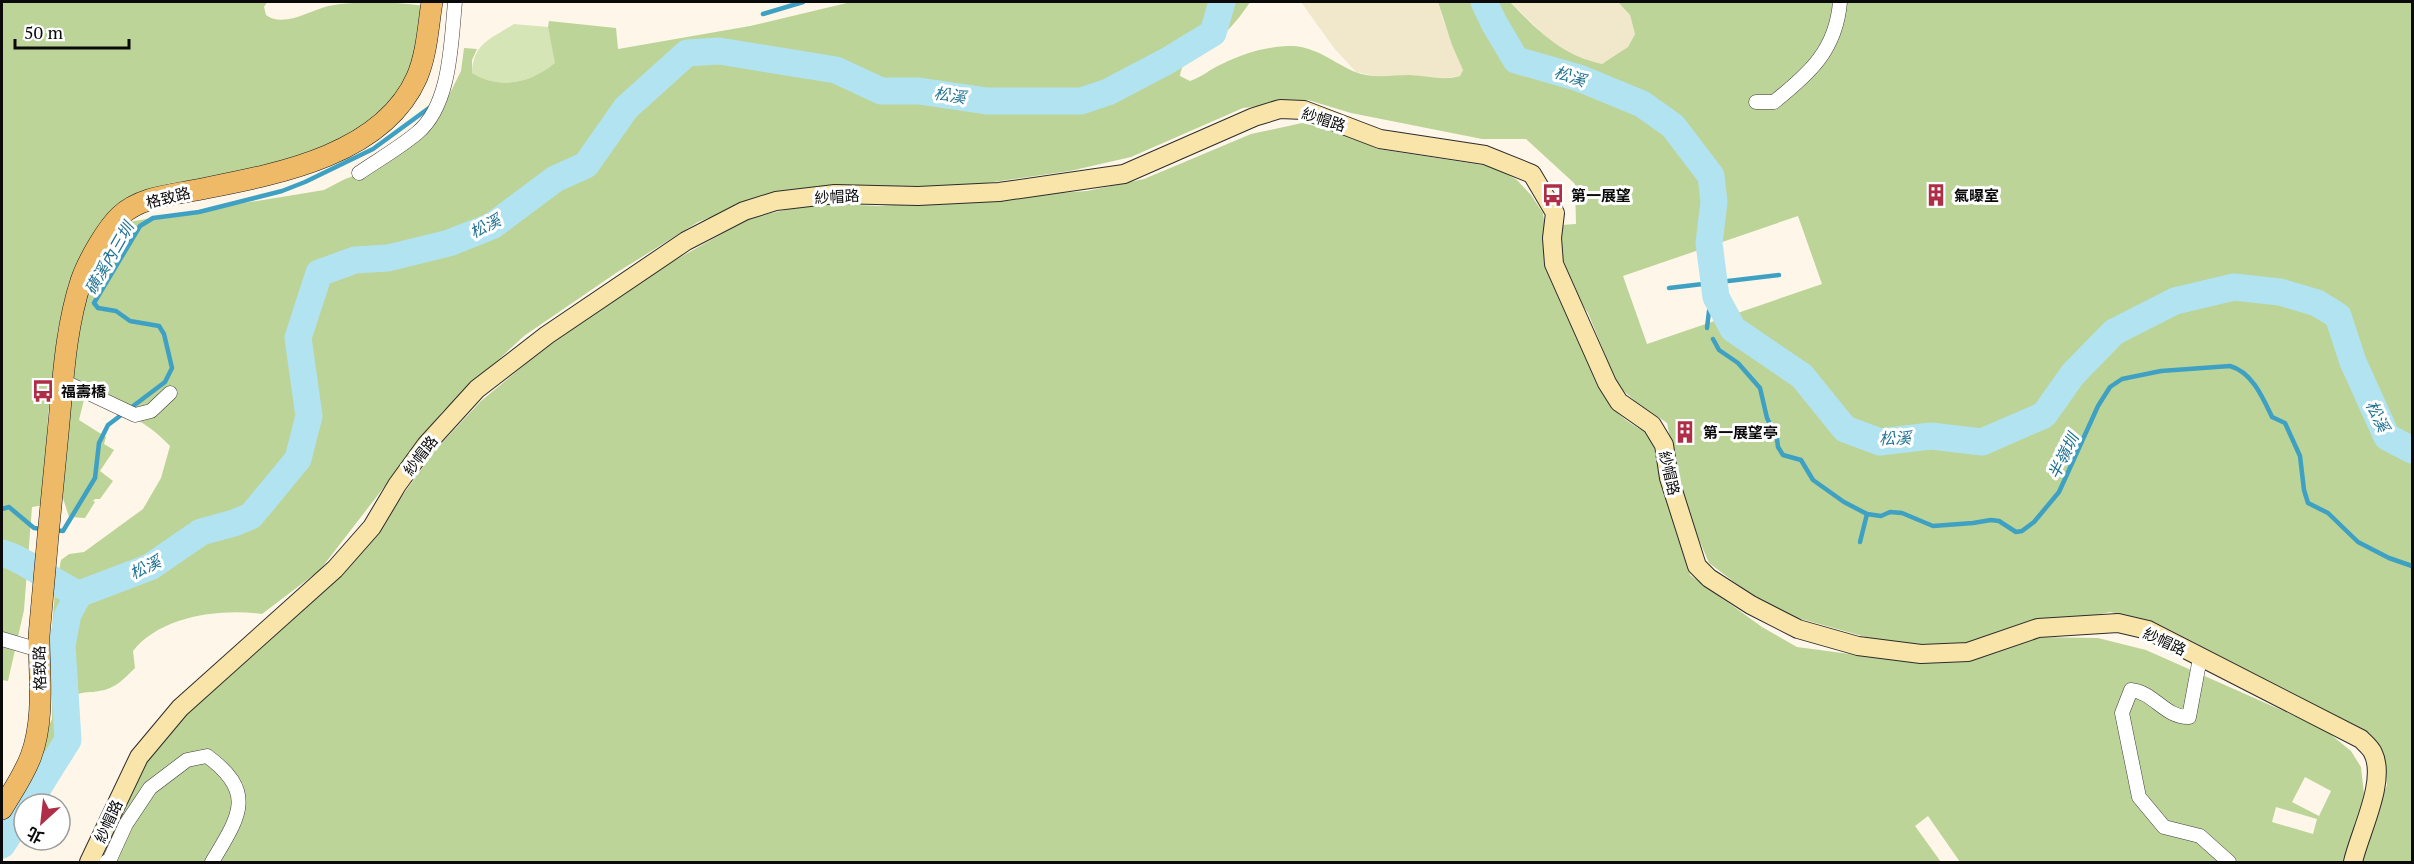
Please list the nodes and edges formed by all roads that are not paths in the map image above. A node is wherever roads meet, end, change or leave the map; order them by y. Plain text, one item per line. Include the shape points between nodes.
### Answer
1 (432, 2) edge
2 (454, 2) edge
3 (1840, 2) edge
4 (1756, 102) dead end
5 (359, 173) dead end
6 (63, 381) junction
7 (170, 393) dead end
8 (2, 639) edge
9 (39, 643) junction
10 (2200, 658) junction
11 (2, 808) edge
12 (89, 862) edge
13 (106, 862) edge
14 (212, 862) edge
15 (2229, 862) edge
16 (2353, 862) edge

1 - 6 main road, 格致路 via 417,78 389,117 367,134 306,163 269,175 148,200 121,215 81,279
2 - 5 street via 449,68 438,105 419,132
3 - 4 street via 1834,35 1821,58 1774,102
6 - 7 street via 135,415 151,411
6 - 9 main road, 格致路
8 - 9 street
9 - 11 main road, 格致路 via 40,699 32,755
10 - 12 street, 紗帽路 via 2148,630 2118,623 2037,628 1968,652 1921,654 1858,645 1798,629 1751,605 1697,566 1669,478 1664,445 1652,425 1619,402 1607,383 1554,264 1555,213 1532,174 1485,155 1380,139 1304,110 1280,108 1124,174 999,192 918,196 835,194 776,201 744,211 686,241 547,335 477,389 426,445 372,526 341,562 180,708 139,757
10 - 15 street via 2189,717 2179,718 2140,691 2131,690 2122,713 2139,797 2164,827 2200,836
10 - 16 street, 紗帽路 via 2361,739 2374,754 2377,773 2373,796
13 - 14 street via 150,788 187,760 207,756 220,766 238,793 237,819

